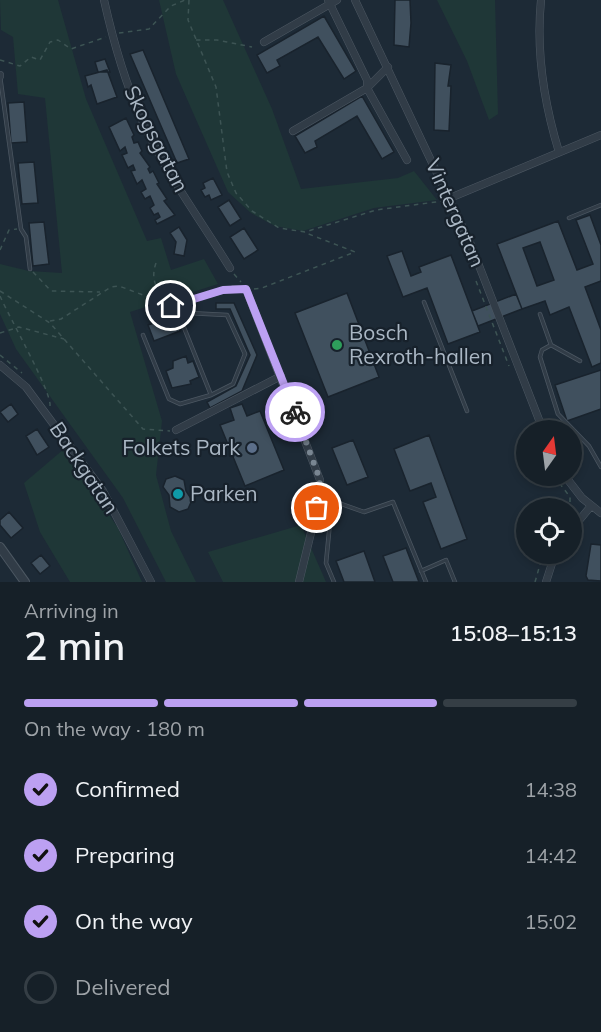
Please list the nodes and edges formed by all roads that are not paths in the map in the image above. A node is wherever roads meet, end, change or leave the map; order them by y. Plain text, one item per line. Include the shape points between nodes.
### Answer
1 (104, 0) edge
2 (337, 0) edge
3 (355, 0) edge
4 (541, 0) edge
5 (328, 3) edge
6 (264, 42) dead end
7 (388, 67) junction
8 (0, 75) edge
9 (368, 88) junction
10 (293, 131) dead end
11 (601, 135) edge
12 (559, 152) junction
13 (407, 160) dead end
14 (447, 199) junction
15 (601, 204) edge
16 (569, 218) dead end
17 (230, 268) road end
18 (30, 269) road end
19 (234, 289) joint
20 (193, 299) junction
21 (424, 302) dead end
22 (171, 306) road end
23 (188, 313) junction
24 (540, 314) dead end
25 (143, 335) dead end
26 (551, 345) junction
27 (580, 361) dead end
28 (0, 365) edge
29 (281, 376) junction
30 (211, 395) junction
31 (466, 411) dead end
32 (539, 420) edge
33 (176, 430) road end
34 (601, 466) edge
35 (574, 486) edge
36 (319, 496) junction
37 (591, 506) junction
38 (601, 513) edge
39 (582, 517) edge
40 (315, 518) junction
41 (0, 547) edge
42 (552, 564) edge
43 (421, 571) junction
44 (26, 582) edge
45 (151, 582) edge
46 (299, 582) edge
47 (334, 582) edge
48 (426, 582) edge
49 (455, 582) edge
50 (546, 582) edge

1 - 17 street, Skogsgatan via 142,120
2 - 5 street
3 - 7 street, Vintergatan
4 - 12 street via 541,72
5 - 6 street
5 - 9 street
7 - 9 street
7 - 14 street, Vintergatan
8 - 18 lane
9 - 10 street
9 - 13 street
11 - 12 street
12 - 14 street
14 - 32 street, Vintergatan via 478,262
15 - 16 lane
19 - 20 lane
19 - 29 street via 246,289
20 - 22 lane
20 - 23 lane
21 - 31 lane
23 - 30 lane via 181,320
23 - 30 lane via 227,315 245,354 233,384
24 - 26 lane
25 - 30 lane via 169,399 180,404
26 - 27 lane
26 - 34 lane via 542,350 540,357 558,414 589,446
28 - 45 street, Backgatan via 26,387 103,492
29 - 33 street
29 - 36 street via 317,470
35 - 37 street
36 - 40 street
36 - 43 lane via 364,513 393,502
37 - 38 street
37 - 39 street
40 - 46 street
40 - 47 lane via 330,522 326,563
41 - 44 street
42 - 50 street
43 - 48 lane
43 - 49 lane via 446,561

